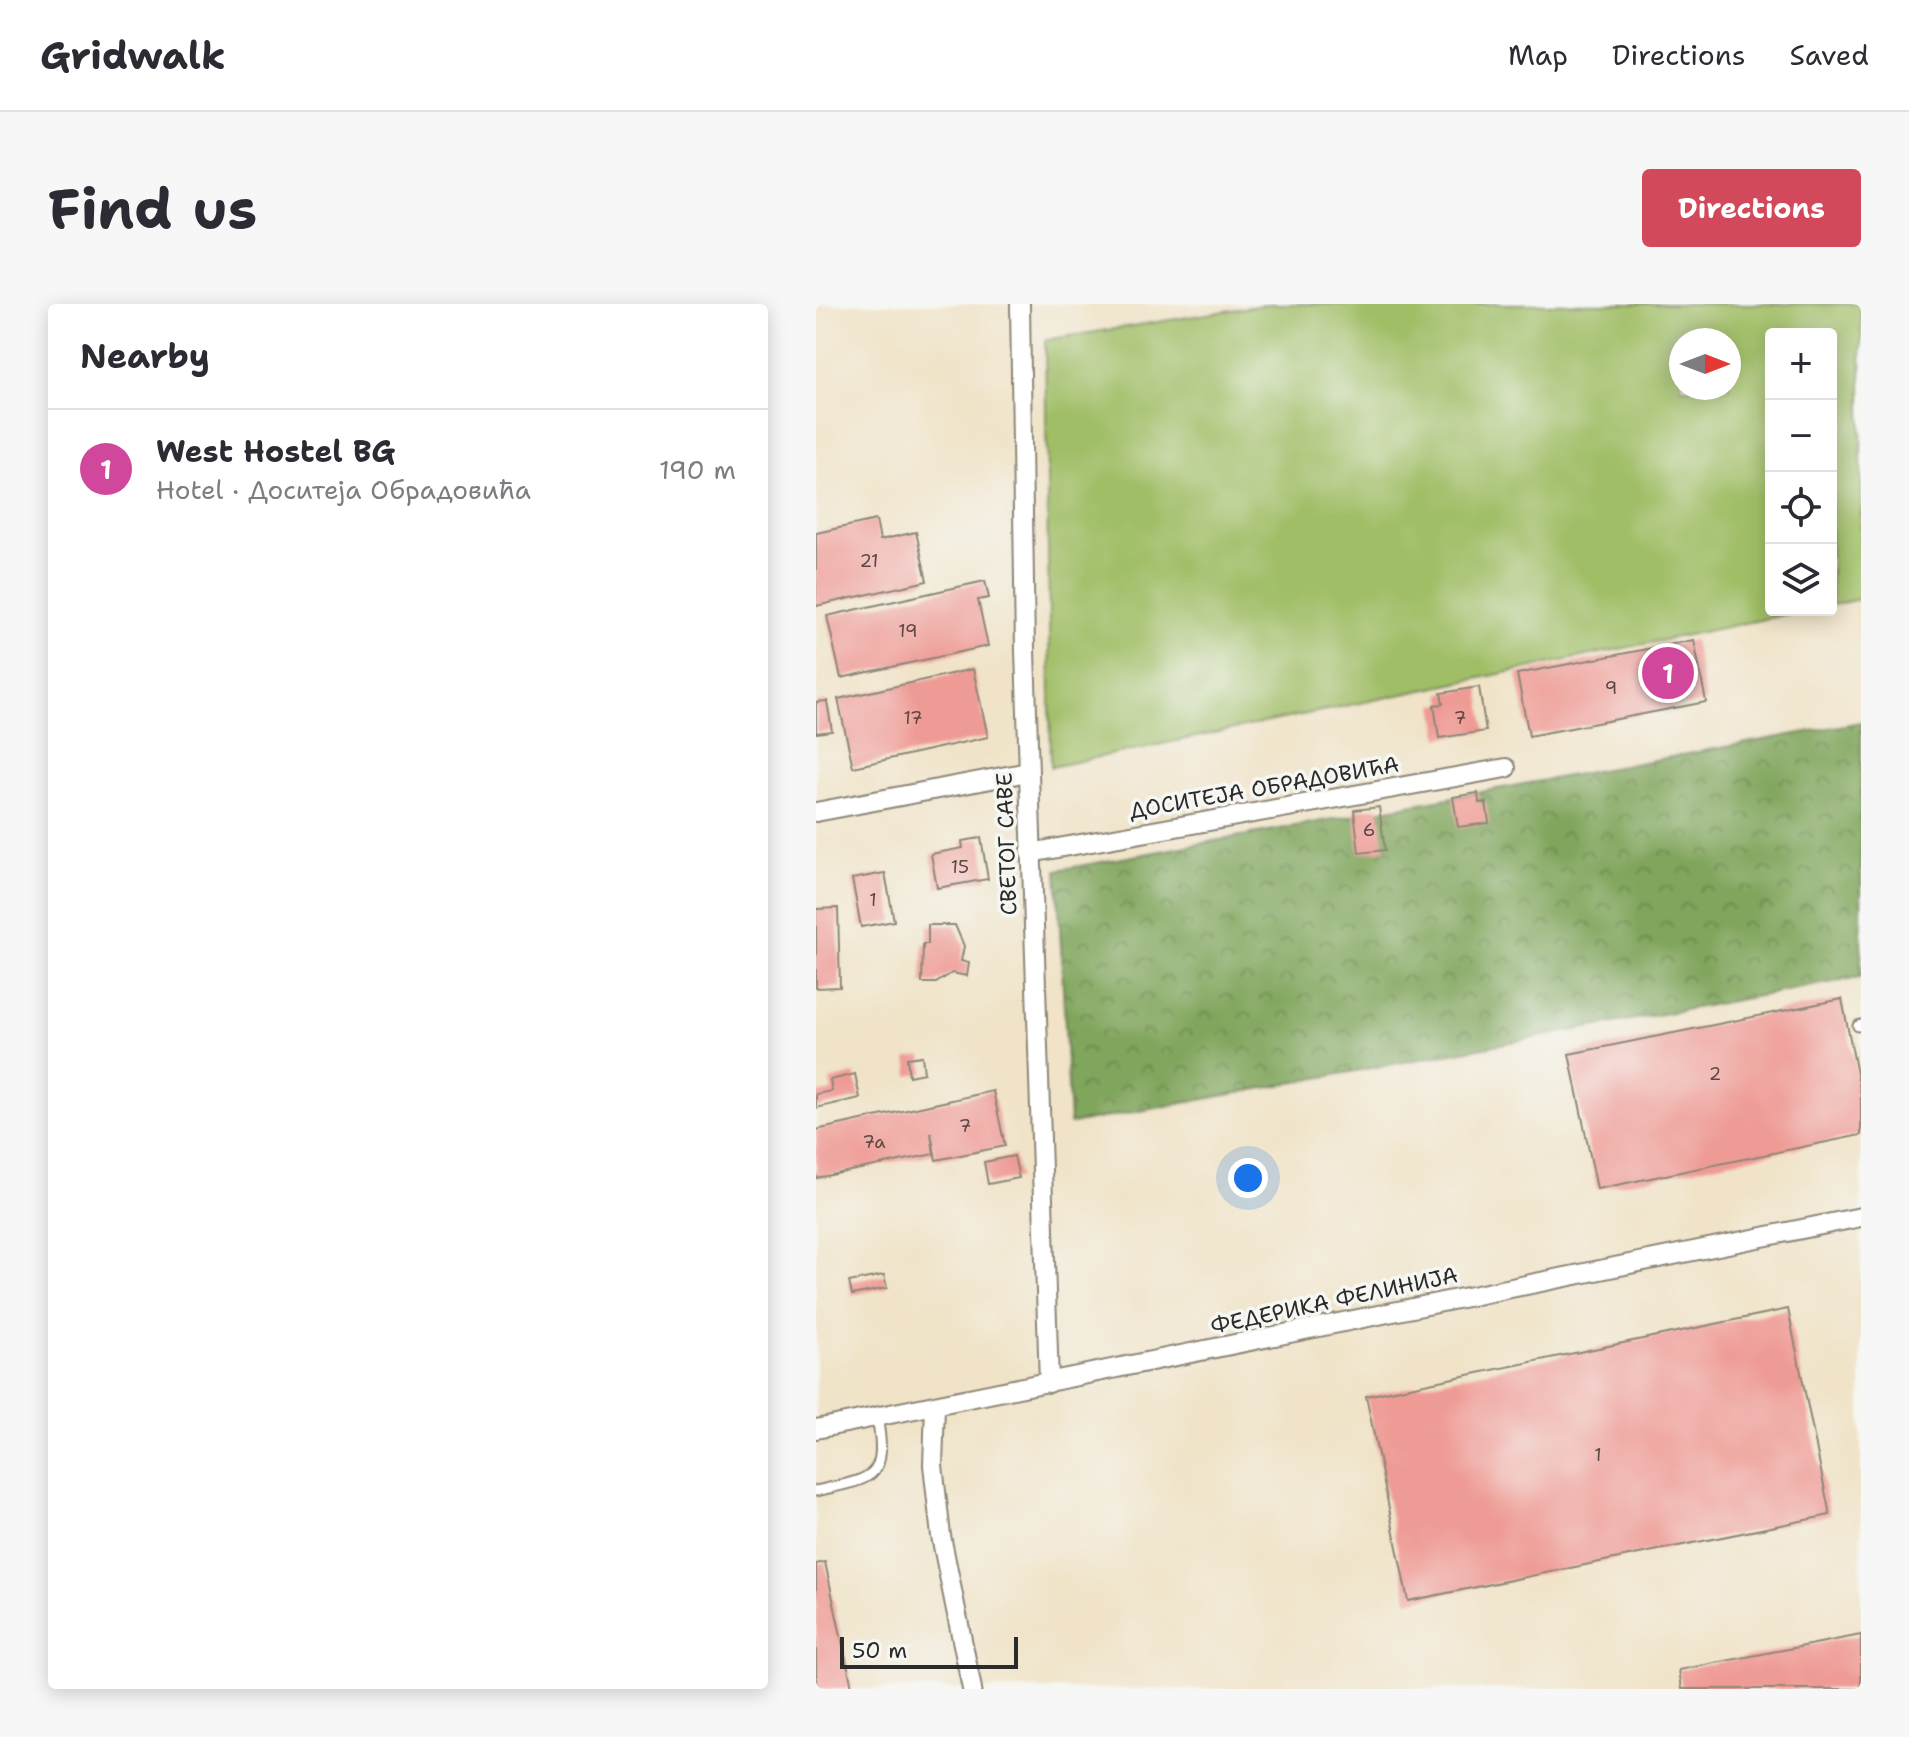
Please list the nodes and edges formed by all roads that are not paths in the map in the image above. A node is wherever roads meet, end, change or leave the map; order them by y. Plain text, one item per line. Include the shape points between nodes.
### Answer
1 (1020, 304) edge
2 (1506, 768) dead end
3 (1028, 772) junction
4 (816, 812) edge
5 (1030, 853) junction
6 (1861, 1217) edge
7 (1049, 1383) junction
8 (935, 1406) junction
9 (877, 1417) junction
10 (816, 1429) edge
11 (816, 1491) edge
12 (972, 1689) edge

1 - 3 street, СВЕТОГ САВЕ
2 - 5 street, ДОСИТЕЈА ОБРАДОВИЋА
3 - 4 street
3 - 5 street, СВЕТОГ САВЕ
5 - 7 street, СВЕТОГ САВЕ
6 - 7 street, ФЕДЕРИКА ФЕЛИНИЈА
7 - 8 street, ФЕДЕРИКА ФЕЛИНИЈА
8 - 9 street, ФЕДЕРИКА ФЕЛИНИЈА
8 - 12 street via 933,1465 941,1536
9 - 10 street, ФЕДЕРИКА ФЕЛИНИЈА
9 - 11 lane via 883,1450 879,1464 865,1480

